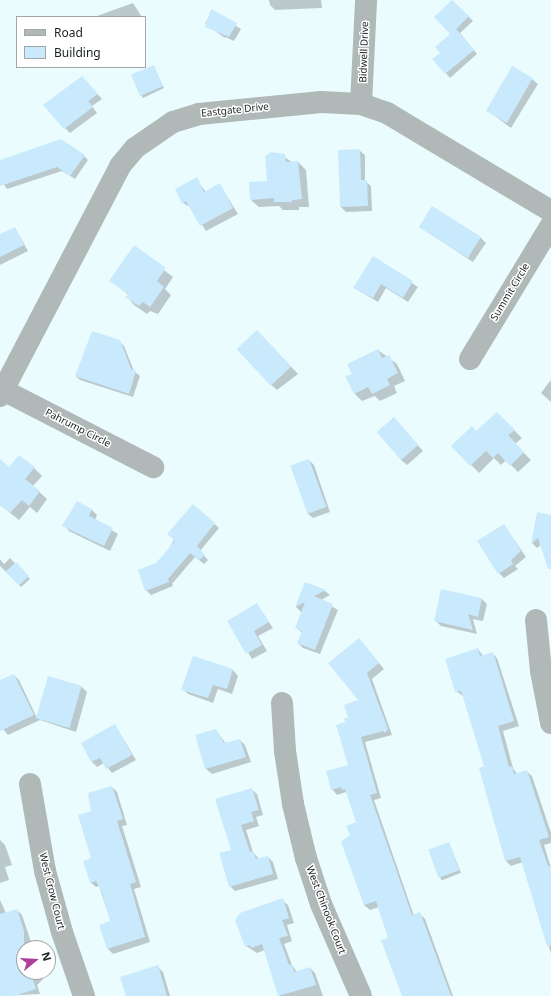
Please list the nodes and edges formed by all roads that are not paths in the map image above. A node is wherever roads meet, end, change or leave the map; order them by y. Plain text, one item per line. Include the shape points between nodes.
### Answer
1 (366, 0) edge
2 (361, 104) junction
3 (551, 211) edge
4 (551, 224) edge
5 (470, 359) dead end
6 (2, 393) edge
7 (153, 467) dead end
8 (536, 620) dead end
9 (282, 703) dead end
10 (551, 723) edge
11 (30, 784) dead end
12 (84, 996) edge
13 (361, 996) edge

1 - 2 street, Bidwell Drive
2 - 3 street, Eastgate Drive via 387,113
2 - 6 street, Eastgate Drive via 321,102 199,114 173,122 152,134 135,148 111,180
4 - 5 street, Summit Circle
6 - 7 street, Pahrump Circle
8 - 10 street via 541,670
9 - 13 street, West Chinook Court via 285,751 293,804 306,858 321,904
11 - 12 street, West Crow Court via 45,871

